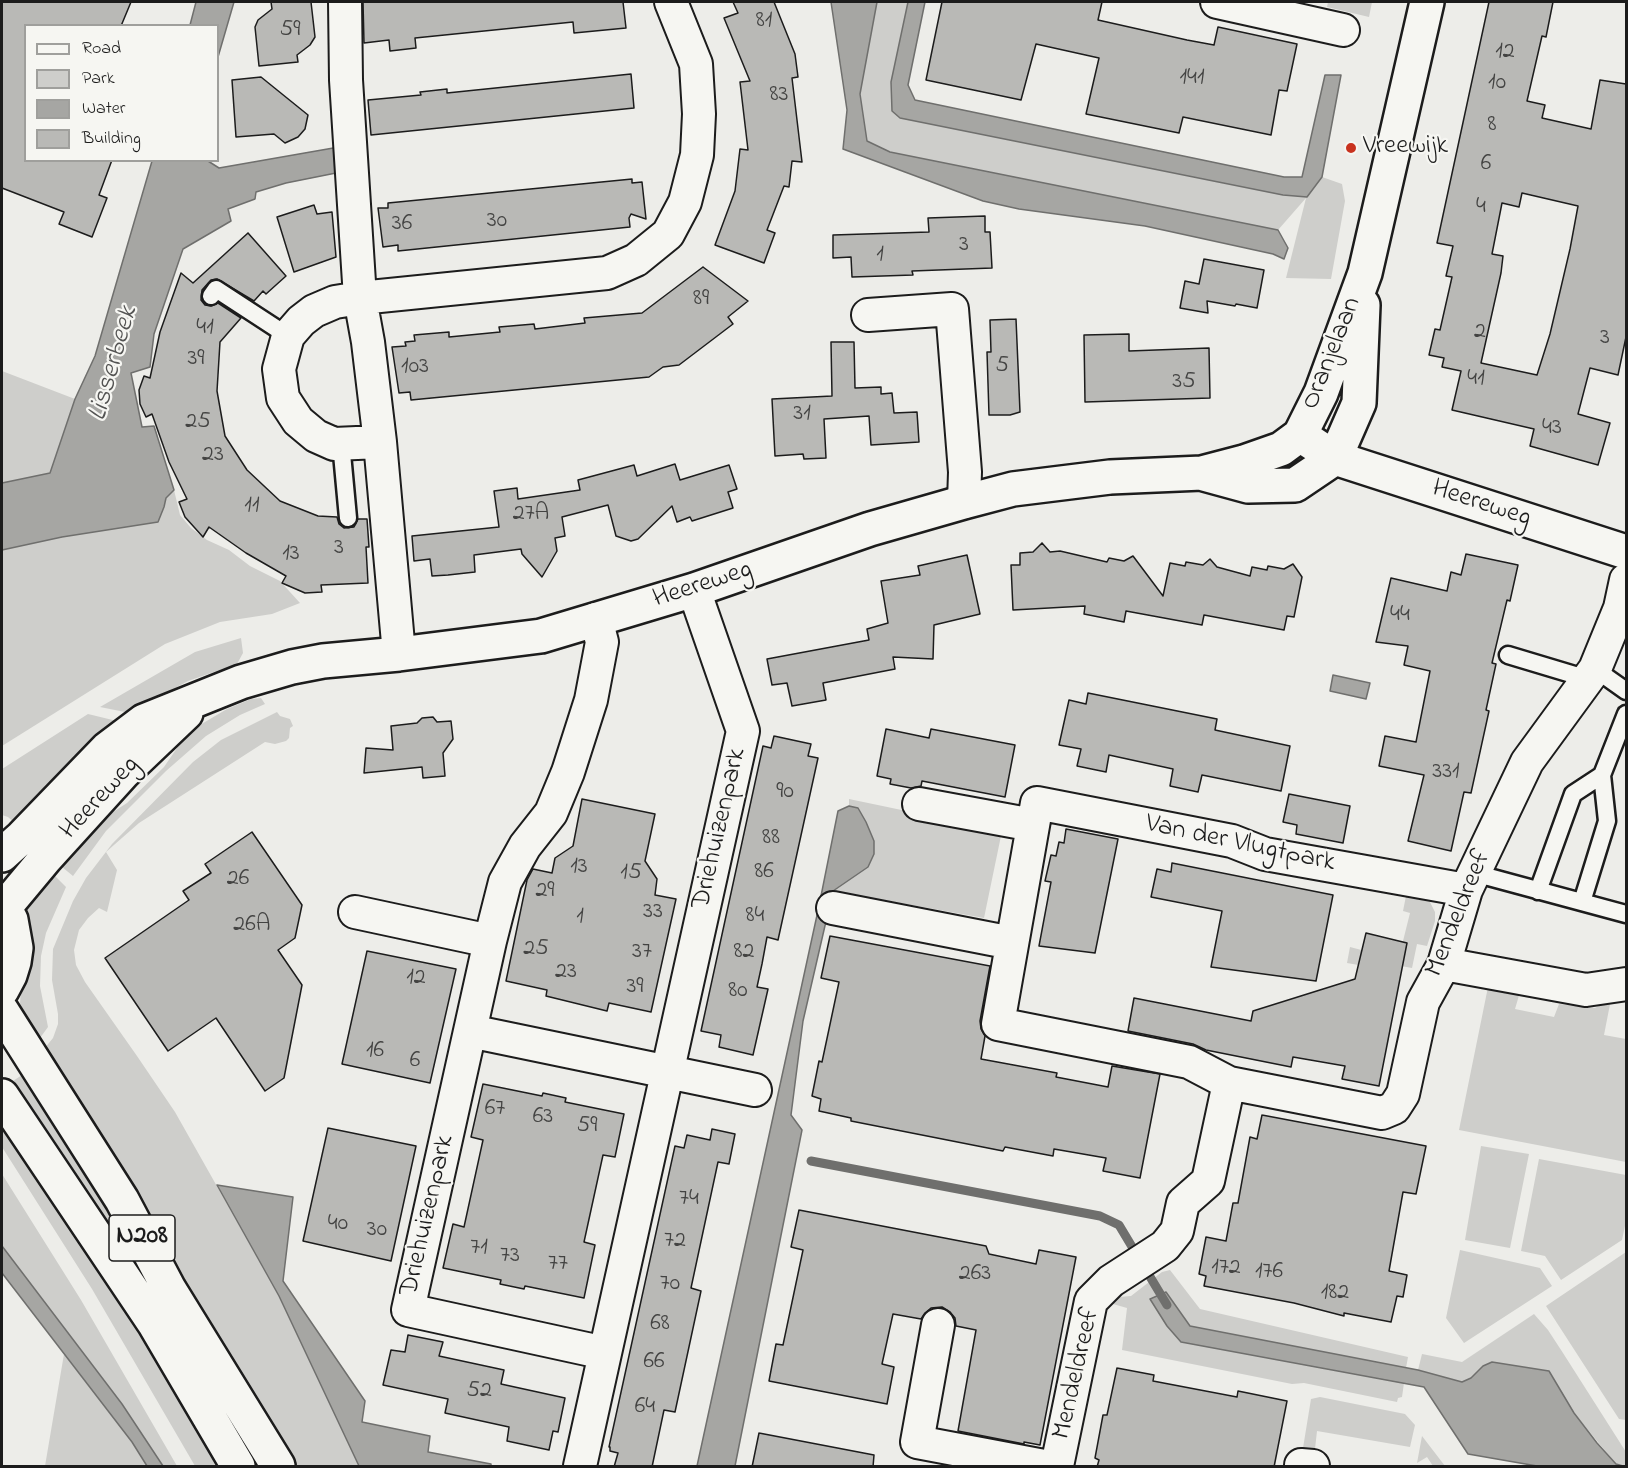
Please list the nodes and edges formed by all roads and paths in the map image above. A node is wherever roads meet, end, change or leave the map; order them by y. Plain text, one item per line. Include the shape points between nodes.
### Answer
1 (345, 2) edge
2 (671, 2) edge
3 (1217, 2) edge
4 (1427, 2) edge
5 (1343, 30) dead end
6 (1365, 273) junction
7 (212, 296) dead end
8 (360, 298) junction
9 (868, 315) dead end
10 (288, 336) junction
11 (1300, 435) junction
12 (380, 442) junction
13 (341, 443) junction
14 (1335, 458) junction
15 (1202, 473) junction
16 (964, 502) junction
17 (348, 518) dead end
18 (1626, 552) edge
19 (1626, 580) edge
20 (694, 590) junction
21 (596, 619) junction
22 (399, 654) junction
23 (1508, 655) dead end
24 (1592, 674) junction
25 (1626, 691) edge
26 (203, 697) junction
27 (1626, 714) edge
28 (1602, 775) junction
29 (919, 804) dead end
30 (1033, 825) junction
31 (2, 855) edge
32 (1470, 881) junction
33 (1538, 891) junction
34 (1581, 902) junction
35 (3, 905) edge
36 (833, 908) dead end
37 (355, 912) dead end
38 (1626, 915) edge
39 (490, 941) junction
40 (1012, 944) junction
41 (1444, 964) junction
42 (1626, 984) edge
43 (2, 990) edge
44 (2, 1011) edge
45 (470, 1031) junction
46 (1079, 1040) joint
47 (667, 1072) junction
48 (1229, 1083) junction
49 (755, 1090) dead end
50 (2, 1096) edge
51 (938, 1325) dead end
52 (605, 1353) junction
53 (238, 1467) edge
54 (278, 1467) edge
55 (580, 1467) edge
56 (1044, 1467) edge
57 (1058, 1467) edge
58 (1301, 1467) edge
59 (1313, 1467) edge

1 - 8 street
2 - 8 street via 696,64 699,114 697,155 685,202 668,234 636,260 607,273
3 - 5 street
4 - 6 main road, Oranjelaan
6 - 11 main road, Oranjelaan via 1321,393
6 - 14 main road, Oranjelaan via 1359,403
7 - 10 lane via 216,289
8 - 10 street via 314,311
8 - 12 street
9 - 16 street via 952,309
10 - 13 street via 279,369 283,398 298,421 316,436
11 - 14 main road, Heereweg
11 - 15 main road, Heereweg via 1281,449
12 - 13 street
12 - 22 street
13 - 17 lane
14 - 15 main road, Heereweg via 1295,485 1248,486
14 - 18 main road, Heereweg
15 - 16 main road, Heereweg via 1110,477 1013,489
16 - 20 main road, Heereweg
19 - 24 street, Mendeldreef via 1620,608
20 - 21 main road, Heereweg
20 - 47 street, Driehuizenpark via 742,731
21 - 22 main road, Heereweg via 541,636
21 - 39 street, Driehuizenpark via 602,642 591,700 568,772 551,813 525,846 505,882
22 - 26 main road, Heereweg via 292,667
23 - 24 lane
24 - 25 lane
24 - 32 street, Mendeldreef via 1527,762
26 - 31 main road, Heereweg via 144,721 106,749
26 - 35 main road, Heereweg via 124,772
27 - 28 lane
28 - 33 lane via 1573,794
28 - 34 lane via 1607,821
29 - 30 street
30 - 32 street, Van der Vlugtpark via 1037,803 1232,841 1265,854
30 - 40 street, Van der Vlugtpark
32 - 33 lane
32 - 41 street, Mendeldreef
33 - 34 lane
34 - 38 lane
35 - 43 main road via 15,934 16,948
36 - 40 street
37 - 39 street
39 - 45 street, Driehuizenpark
40 - 46 street, Van der Vlugtpark via 998,1024
41 - 42 street via 1586,990
41 - 48 street, Mendeldreef via 1423,1002 1403,1094 1394,1108 1383,1113
44 - 54 main road, N208 via 122,1200 169,1289
45 - 47 street
45 - 52 street, Driehuizenpark via 408,1310
46 - 48 street, Mendeldreef via 1189,1062
47 - 49 street
47 - 52 street, Driehuizenpark
48 - 57 street, Mendeldreef via 1208,1181 1183,1203 1177,1231 1165,1246 1120,1275 1091,1301
50 - 53 main road, N208 via 154,1323
51 - 56 street, Mendeldreef via 917,1442
52 - 55 street, Driehuizenpark
58 - 59 street

